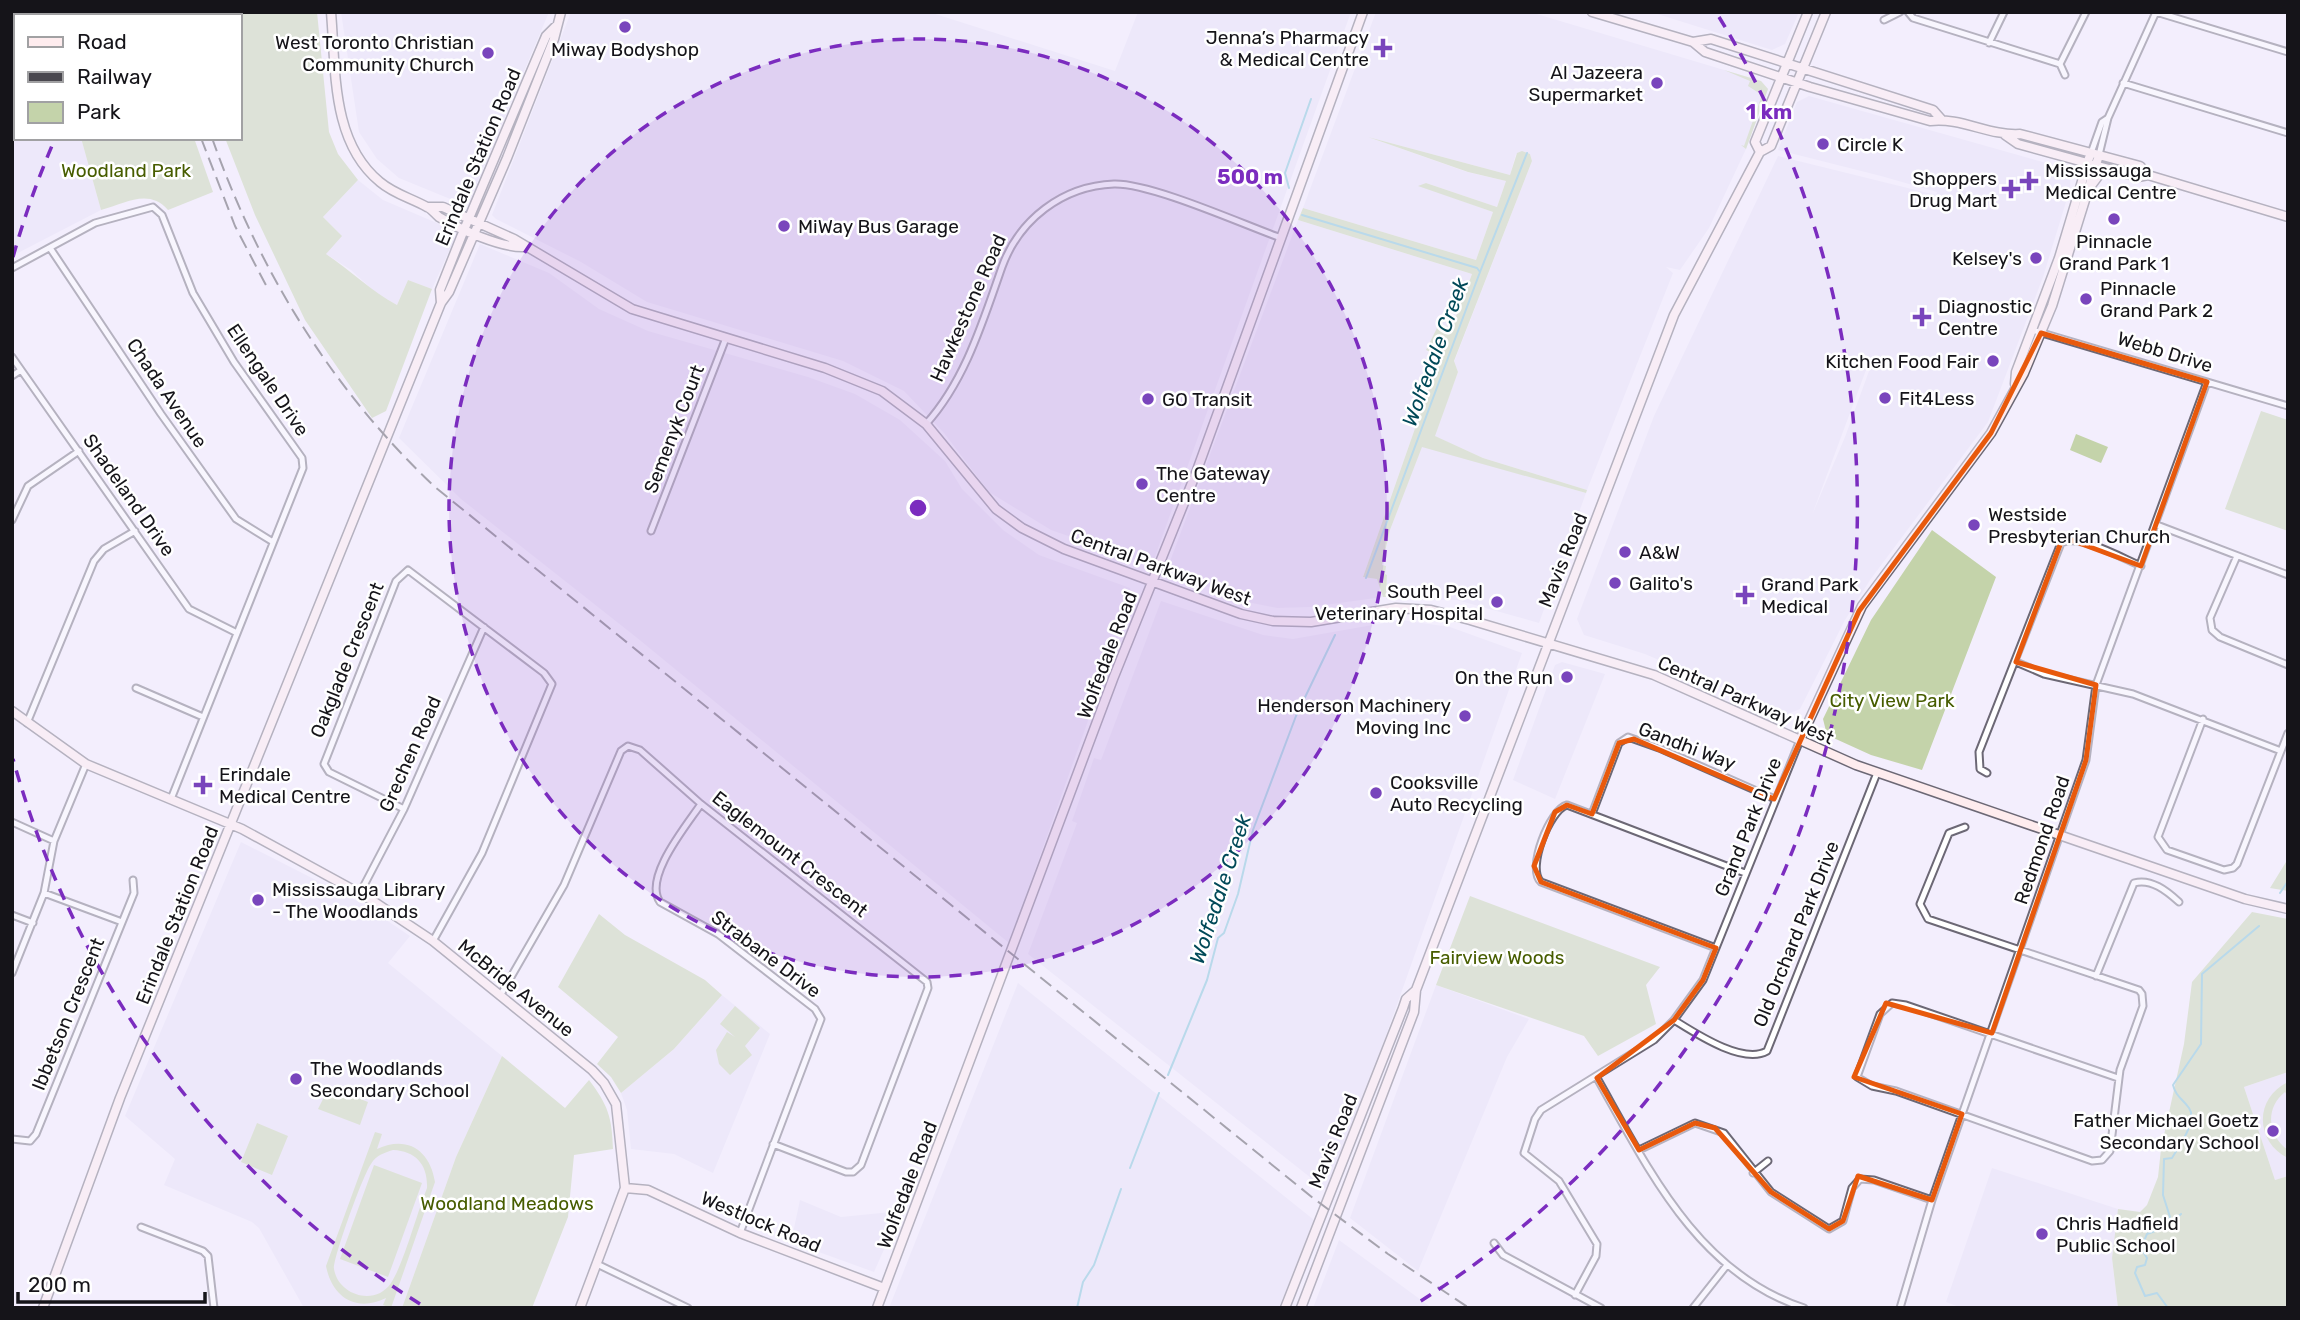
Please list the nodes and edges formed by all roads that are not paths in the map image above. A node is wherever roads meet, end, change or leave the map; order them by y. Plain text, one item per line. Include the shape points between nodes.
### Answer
1 (331, 12) edge
2 (561, 12) edge
3 (1363, 12) edge
4 (1592, 12) edge
5 (1808, 12) edge
6 (1826, 12) edge
7 (1900, 12) edge
8 (1908, 12) edge
9 (2004, 12) edge
10 (2086, 12) edge
11 (2156, 12) edge
12 (1884, 20) dead end
13 (555, 27) junction
14 (1693, 42) junction
15 (1989, 43) junction
16 (2288, 52) edge
17 (1787, 62) junction
18 (2060, 64) junction
19 (1803, 68) junction
20 (2065, 75) dead end
21 (1782, 76) junction
22 (1798, 82) junction
23 (2123, 83) junction
24 (1941, 119) junction
25 (2288, 133) edge
26 (2005, 135) junction
27 (1760, 152) junction
28 (2095, 154) junction
29 (2091, 164) junction
30 (2110, 169) junction
31 (2148, 175) junction
32 (427, 207) junction
33 (2080, 212) junction
34 (2288, 217) edge
35 (469, 219) junction
36 (479, 224) junction
37 (465, 228) junction
38 (475, 233) junction
39 (1282, 239) junction
40 (524, 247) junction
41 (50, 248) junction
42 (12, 268) edge
43 (441, 303) junction
44 (2037, 331) junction
45 (726, 338) junction
46 (12, 357) edge
47 (21, 370) junction
48 (12, 376) edge
49 (2207, 382) junction
50 (2288, 406) edge
51 (926, 425) junction
52 (79, 451) junction
53 (12, 520) edge
54 (2157, 525) junction
55 (135, 531) junction
56 (651, 531) dead end
57 (273, 542) junction
58 (2237, 556) junction
59 (2141, 566) junction
60 (2288, 575) edge
61 (1152, 581) junction
62 (484, 627) junction
63 (235, 632) junction
64 (1547, 643) junction
65 (2016, 662) junction
66 (2288, 665) edge
67 (2096, 685) junction
68 (136, 688) dead end
69 (12, 711) edge
70 (203, 717) junction
71 (2203, 719) junction
72 (27, 723) junction
73 (2288, 733) edge
74 (1800, 740) junction
75 (2281, 751) junction
76 (86, 764) junction
77 (1877, 773) junction
78 (1987, 773) dead end
79 (171, 799) junction
80 (1774, 799) junction
81 (701, 804) junction
82 (404, 809) junction
83 (1592, 814) junction
84 (12, 821) edge
85 (231, 824) junction
86 (1965, 827) dead end
87 (2061, 836) junction
88 (54, 841) junction
89 (1745, 873) junction
90 (133, 880) dead end
91 (360, 892) junction
92 (44, 893) junction
93 (2179, 902) dead end
94 (2288, 909) edge
95 (12, 915) edge
96 (122, 922) junction
97 (33, 923) junction
98 (433, 941) junction
99 (1716, 948) junction
100 (2020, 948) junction
101 (12, 973) edge
102 (2096, 976) junction
103 (1416, 990) junction
104 (500, 996) junction
105 (1674, 1020) junction
106 (1992, 1033) junction
107 (1597, 1078) junction
108 (2118, 1078) junction
109 (1962, 1114) junction
110 (12, 1139) edge
111 (773, 1144) junction
112 (1639, 1150) junction
113 (1768, 1161) dead end
114 (1753, 1173) junction
115 (625, 1188) junction
116 (1932, 1200) junction
117 (141, 1227) dead end
118 (740, 1233) junction
119 (1494, 1243) dead end
120 (597, 1264) junction
121 (1727, 1265) junction
122 (884, 1288) junction
123 (1576, 1295) junction
124 (1791, 1306) edge
125 (43, 1308) edge
126 (214, 1308) edge
127 (580, 1308) edge
128 (688, 1308) edge
129 (877, 1308) edge
130 (1286, 1308) edge
131 (1301, 1308) edge
132 (1601, 1308) edge
133 (1693, 1308) edge
134 (1804, 1308) edge
135 (1900, 1308) edge

1 - 32 street, Central Parkway West via 342,120 353,149 379,182
2 - 13 street, Erindale Station Road
3 - 39 street, Wolfedale Road
4 - 14 street
5 - 17 street, Mavis Road
6 - 19 street, Mavis Road
7 - 12 street
8 - 15 street via 1913,18
9 - 15 street
10 - 18 street
11 - 16 street
11 - 23 street
13 - 35 street, Erindale Station Road via 546,36
13 - 36 street, Erindale Station Road
14 - 17 street via 1711,39
14 - 21 street via 1706,52
15 - 18 street
17 - 19 street
17 - 21 street, Mavis Road
18 - 20 street
19 - 22 street, Mavis Road
19 - 24 street via 1933,110
21 - 22 street
21 - 27 street, Mavis Road via 1755,142
22 - 24 street via 1930,121
22 - 27 street, Mavis Road via 1771,146
23 - 25 street
23 - 28 street via 2102,122
24 - 26 street
26 - 28 street via 2020,134
26 - 29 street via 2018,144
27 - 64 street, Mavis Road via 1674,316
28 - 29 street, Grand Park Drive
28 - 31 street via 2140,166
29 - 30 street
29 - 33 street, Grand Park Drive
29 - 44 street, Grand Park Drive
30 - 31 street via 2138,177
30 - 33 street via 2091,184
31 - 34 street
32 - 35 street, Central Parkway West
32 - 37 street, Central Parkway West
33 - 44 street, Grand Park Drive
35 - 36 street, Central Parkway West
35 - 37 street, Erindale Station Road
36 - 38 street, Erindale Station Road
36 - 40 street, Central Parkway West
37 - 38 street, Central Parkway West
37 - 43 street, Erindale Station Road via 440,290
38 - 40 street, Central Parkway West via 510,248
38 - 43 street, Erindale Station Road
39 - 51 street, Hawkestone Road via 1143,188 1115,184 1057,201 1014,237 960,376
39 - 61 street, Wolfedale Road
40 - 45 street, Central Parkway West via 632,309
41 - 42 street, Ellengale Drive
41 - 57 street, Chada Avenue via 236,519
41 - 57 street, Ellengale Drive via 95,223 144,207 153,207 162,215 192,293 302,458 303,468
43 - 85 street, Erindale Station Road
44 - 49 street, Webb Drive
44 - 74 street, Grand Park Drive via 1990,433 1859,611
45 - 51 street, Central Parkway West via 853,377 882,391
45 - 56 street, Semenyk Court
46 - 47 street, Shadeland Drive
47 - 48 street
47 - 52 street, Shadeland Drive
49 - 50 street, Webb Drive
49 - 54 street, Redmond Road
51 - 61 street, Central Parkway West via 982,495 1010,520 1051,544
52 - 53 street via 28,486
52 - 55 street, Shadeland Drive
54 - 58 street
54 - 59 street, Redmond Road
55 - 63 street, Shadeland Drive via 189,609
55 - 72 street via 104,549 94,561
57 - 63 street, Ellengale Drive
58 - 60 street
58 - 66 street via 2210,618 2212,630
59 - 65 street via 2084,542 2071,539 2061,543
59 - 67 street, Redmond Road
61 - 64 street, Central Parkway West via 1273,621 1311,622 1375,610 1414,609 1452,615
61 - 122 street, Wolfedale Road
62 - 82 street, Grechen Road
62 - 82 street, Oakglade Crescent via 408,570 396,581 324,764 329,772
62 - 98 street, Oakglade Crescent via 552,684 482,853
63 - 70 street, Ellengale Drive
64 - 74 street, Central Parkway West via 1654,675
64 - 103 street, Mavis Road
65 - 67 street via 2044,674
65 - 78 street via 1979,752 1980,769
67 - 71 street
67 - 87 street, Redmond Road via 2086,760
68 - 70 street
69 - 72 street, McBride Avenue
70 - 79 street, Ellengale Drive
71 - 75 street
71 - 75 street via 2158,837 2167,850 2224,870 2233,868
72 - 76 street, McBride Avenue
73 - 75 street
74 - 77 street, Central Parkway West
74 - 80 street, Grand Park Drive
76 - 79 street, McBride Avenue
76 - 88 street
77 - 87 street, Central Parkway West
77 - 105 street, Old Orchard Park Drive via 1767,1051 1752,1056 1707,1041
79 - 85 street, McBride Avenue
80 - 83 street, Gandhi Way via 1628,737 1619,743
80 - 89 street, Grand Park Drive
81 - 104 street, Eaglemount Crescent via 640,750 628,747 621,751 564,885
81 - 111 street, Strabane Drive via 655,879 656,895 660,902 718,934 821,1018
81 - 111 street, Eaglemount Crescent via 927,982 862,1165 846,1172
82 - 91 street, Grechen Road
83 - 89 street
83 - 99 street via 1567,805 1555,812 1535,863 1539,880
84 - 88 street
85 - 91 street, McBride Avenue
85 - 125 street, Erindale Station Road via 120,1098
86 - 100 street via 1949,833 1920,909 1928,919
87 - 94 street, Central Parkway West via 2245,899
87 - 100 street, Redmond Road
88 - 92 street
89 - 99 street, Grand Park Drive
90 - 96 street, Ibbetson Crescent via 134,893
91 - 98 street, McBride Avenue
92 - 96 street
92 - 97 street
93 - 102 street via 2165,889 2134,883
95 - 97 street
96 - 110 street, Ibbetson Crescent via 36,1134 30,1141
97 - 101 street
98 - 104 street, McBride Avenue
99 - 105 street, Grand Park Drive via 1703,980
100 - 102 street
100 - 106 street, Redmond Road
102 - 108 street via 2138,990 2144,1002
103 - 130 street, Mavis Road via 1406,999
103 - 131 street, Mavis Road via 1414,1012
104 - 115 street, McBride Avenue via 592,1070 612,1094 619,1114
105 - 107 street, Grand Park Drive via 1654,1040
106 - 108 street
106 - 109 street, Redmond Road
106 - 109 street via 1906,1005 1888,1004 1857,1070 1857,1077 1872,1086
107 - 112 street
107 - 123 street, Grand Park Drive via 1541,1111 1524,1148 1526,1157 1559,1181 1597,1244 1596,1256
108 - 109 street via 2110,1151 2102,1160 2092,1161
109 - 116 street, Redmond Road
111 - 118 street, Strabane Drive
112 - 114 street via 1695,1123 1702,1124 1724,1133
112 - 121 street via 1666,1200
113 - 114 street
114 - 116 street via 1796,1210 1829,1229 1843,1221 1852,1188 1860,1179
115 - 118 street, Westlock Road via 648,1190
115 - 120 street, McBride Avenue
116 - 135 street, Redmond Road
117 - 126 street via 208,1256
118 - 122 street, Westlock Road
119 - 123 street via 1503,1255
120 - 127 street, McBride Avenue
120 - 128 street
121 - 124 street
121 - 133 street
122 - 129 street, Wolfedale Road
123 - 132 street
124 - 134 street

